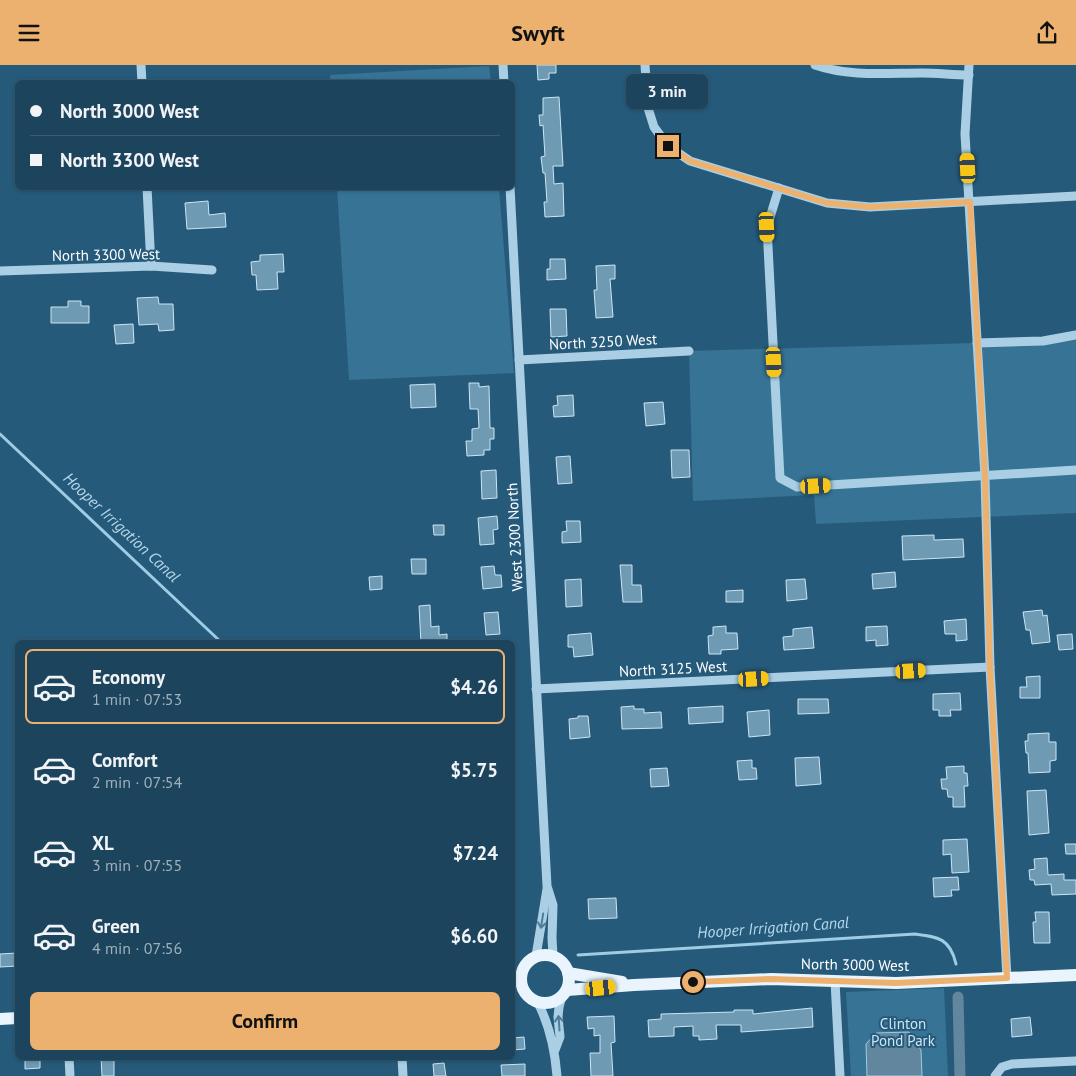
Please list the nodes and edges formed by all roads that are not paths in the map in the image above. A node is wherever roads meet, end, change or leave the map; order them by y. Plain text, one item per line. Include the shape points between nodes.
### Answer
1 (141, 65) edge
2 (503, 65) edge
3 (645, 65) edge
4 (815, 65) edge
5 (970, 65) edge
6 (969, 75) junction
7 (142, 80) edge
8 (504, 80) edge
9 (779, 188) junction
10 (147, 190) edge
11 (510, 190) edge
12 (1076, 196) edge
13 (970, 202) junction
14 (151, 266) junction
15 (212, 270) dead end
16 (0, 271) edge
17 (1076, 335) edge
18 (977, 343) junction
19 (689, 351) dead end
20 (519, 361) junction
21 (1076, 471) edge
22 (985, 477) junction
23 (990, 667) junction
24 (536, 689) junction
25 (548, 886) junction
26 (536, 956) junction
27 (553, 956) junction
28 (517, 972) edge
29 (568, 973) junction
30 (1076, 975) edge
31 (1007, 978) junction
32 (835, 981) junction
33 (634, 985) junction
34 (518, 993) edge
35 (564, 993) junction
36 (538, 1003) junction
37 (15, 1018) edge
38 (0, 1019) edge
39 (555, 1050) junction
40 (69, 1060) edge
41 (402, 1060) edge
42 (1076, 1061) edge
43 (70, 1076) edge
44 (402, 1076) edge
45 (557, 1076) edge
46 (840, 1076) edge
47 (995, 1076) edge

1 - 7 street
2 - 8 street
3 - 9 street via 648,108 654,127 668,146 690,161
4 - 6 street via 832,70 885,75
5 - 6 street
6 - 13 street via 965,134
9 - 13 street via 827,203 870,207
9 - 22 street via 767,227 780,478 797,487
10 - 14 street
11 - 20 street, West 2300 North
12 - 13 street
13 - 18 street
14 - 15 street, North 3300 West
14 - 16 street, North 3300 West
17 - 18 street via 1043,341
18 - 22 street
19 - 20 street, North 3250 West
20 - 24 street, West 2300 North
21 - 22 street
22 - 23 street
23 - 24 street, North 3125 West
23 - 31 street
24 - 25 street, West 2300 North
25 -> 26 street, West 2300 North
25 - 27 street, West 2300 North via 553,905
26 - 27 main road
26 - 28 main road
27 - 29 main road via 560,960
28 - 34 main road via 521,985
29 - 33 main road, North 3000 West
29 - 35 main road
30 - 31 main road, North 3000 West
31 - 32 main road, North 3000 West via 896,983
32 - 33 main road, North 3000 West via 771,979
32 - 46 street
33 - 35 main road, North 3000 West
34 - 36 main road
35 - 36 main road via 549,1003
39 -> 35 street via 560,1037 558,1017
36 - 39 street
37 - 38 main road
39 - 45 street
40 - 43 street
41 - 44 street
42 - 47 street via 1012,1064 1002,1067

